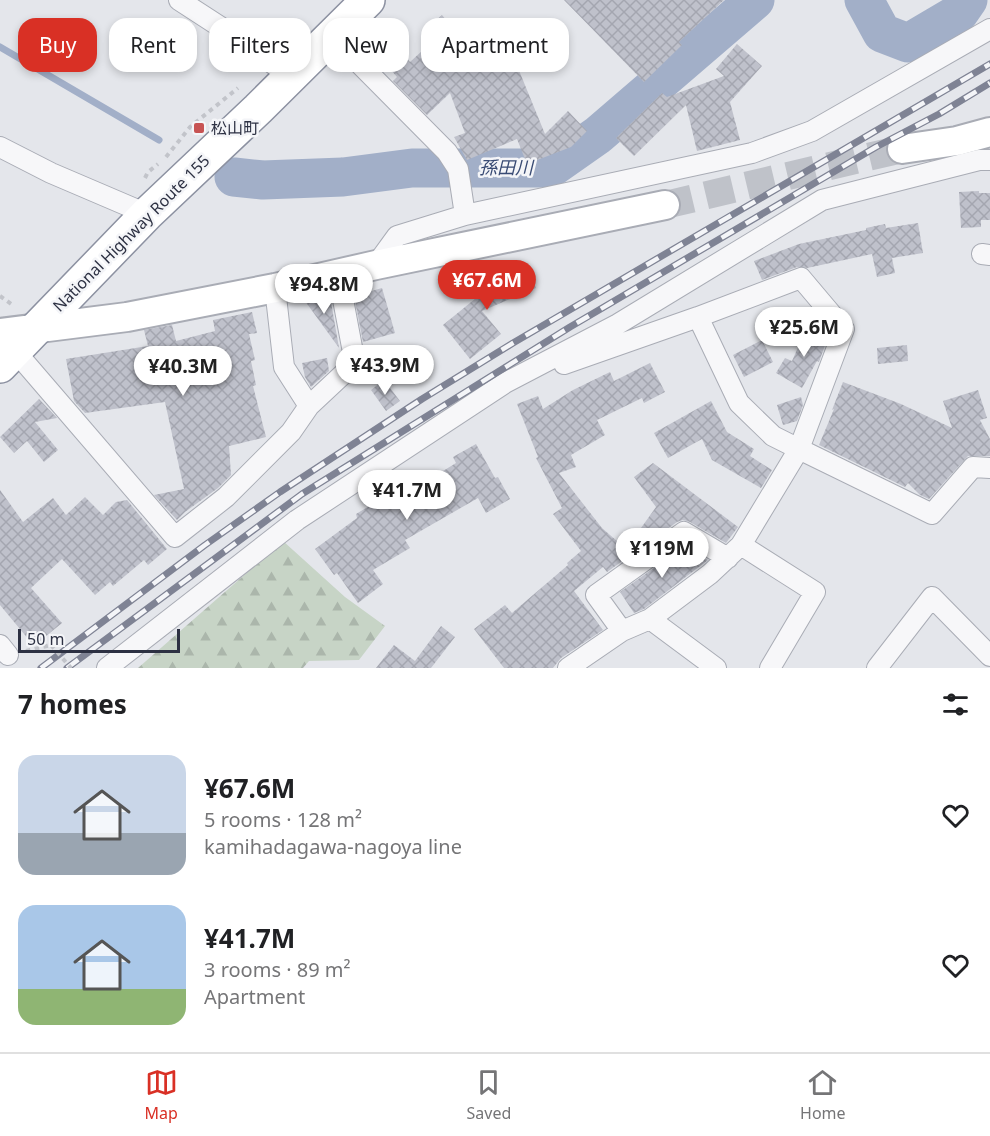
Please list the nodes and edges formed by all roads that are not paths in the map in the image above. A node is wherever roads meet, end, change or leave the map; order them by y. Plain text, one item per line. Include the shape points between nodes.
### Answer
1 (179, 0) edge
2 (368, 0) edge
3 (350, 18) edge
4 (990, 28) edge
5 (323, 45) edge
6 (368, 72) edge
7 (291, 76) junction
8 (990, 132) edge
9 (0, 147) edge
10 (902, 149) tunnel mouth
11 (990, 160) edge
12 (664, 205) tunnel mouth
13 (147, 214) junction
14 (465, 215) junction
15 (376, 265) junction
16 (338, 273) junction
17 (275, 288) junction
18 (698, 317) junction
19 (618, 324) junction
20 (36, 327) junction
21 (617, 344) junction
22 (5, 350) edge
23 (505, 383) junction
24 (309, 406) junction
25 (799, 449) junction
26 (990, 468) edge
27 (734, 551) junction
28 (650, 619) junction
29 (622, 631) junction
30 (990, 656) edge
31 (107, 668) edge
32 (568, 668) edge
33 (716, 668) edge
34 (770, 668) edge
35 (877, 668) edge

1 - 7 street
2 - 3 highway, National Highway Route 155
4 - 14 street via 812,131 752,153
5 - 7 highway, National Highway Route 155
6 - 14 street via 447,152 458,170
7 - 13 highway, National Highway Route 155
8 - 10 main road
9 - 13 street
11 - 19 street via 822,200
12 - 15 main road
13 - 20 highway, National Highway Route 155
14 - 15 street via 397,236
15 - 16 main road
16 - 17 main road
16 - 24 street via 355,363
17 - 20 main road via 117,319
17 - 24 street via 284,367
18 - 21 street
18 - 25 street via 740,403 773,436
18 - 25 street via 801,278 844,329
19 - 21 street
19 - 23 street
20 - 22 highway, National Highway Route 155
21 - 23 street
22 - 24 street via 175,537 234,489 291,432
23 - 31 street via 297,520
25 - 26 street via 932,514 973,467
25 - 27 street
27 - 28 street
27 - 29 street via 684,532 596,596
27 - 34 street via 814,592
28 - 29 street
28 - 33 street
29 - 32 street
30 - 35 street via 933,597

